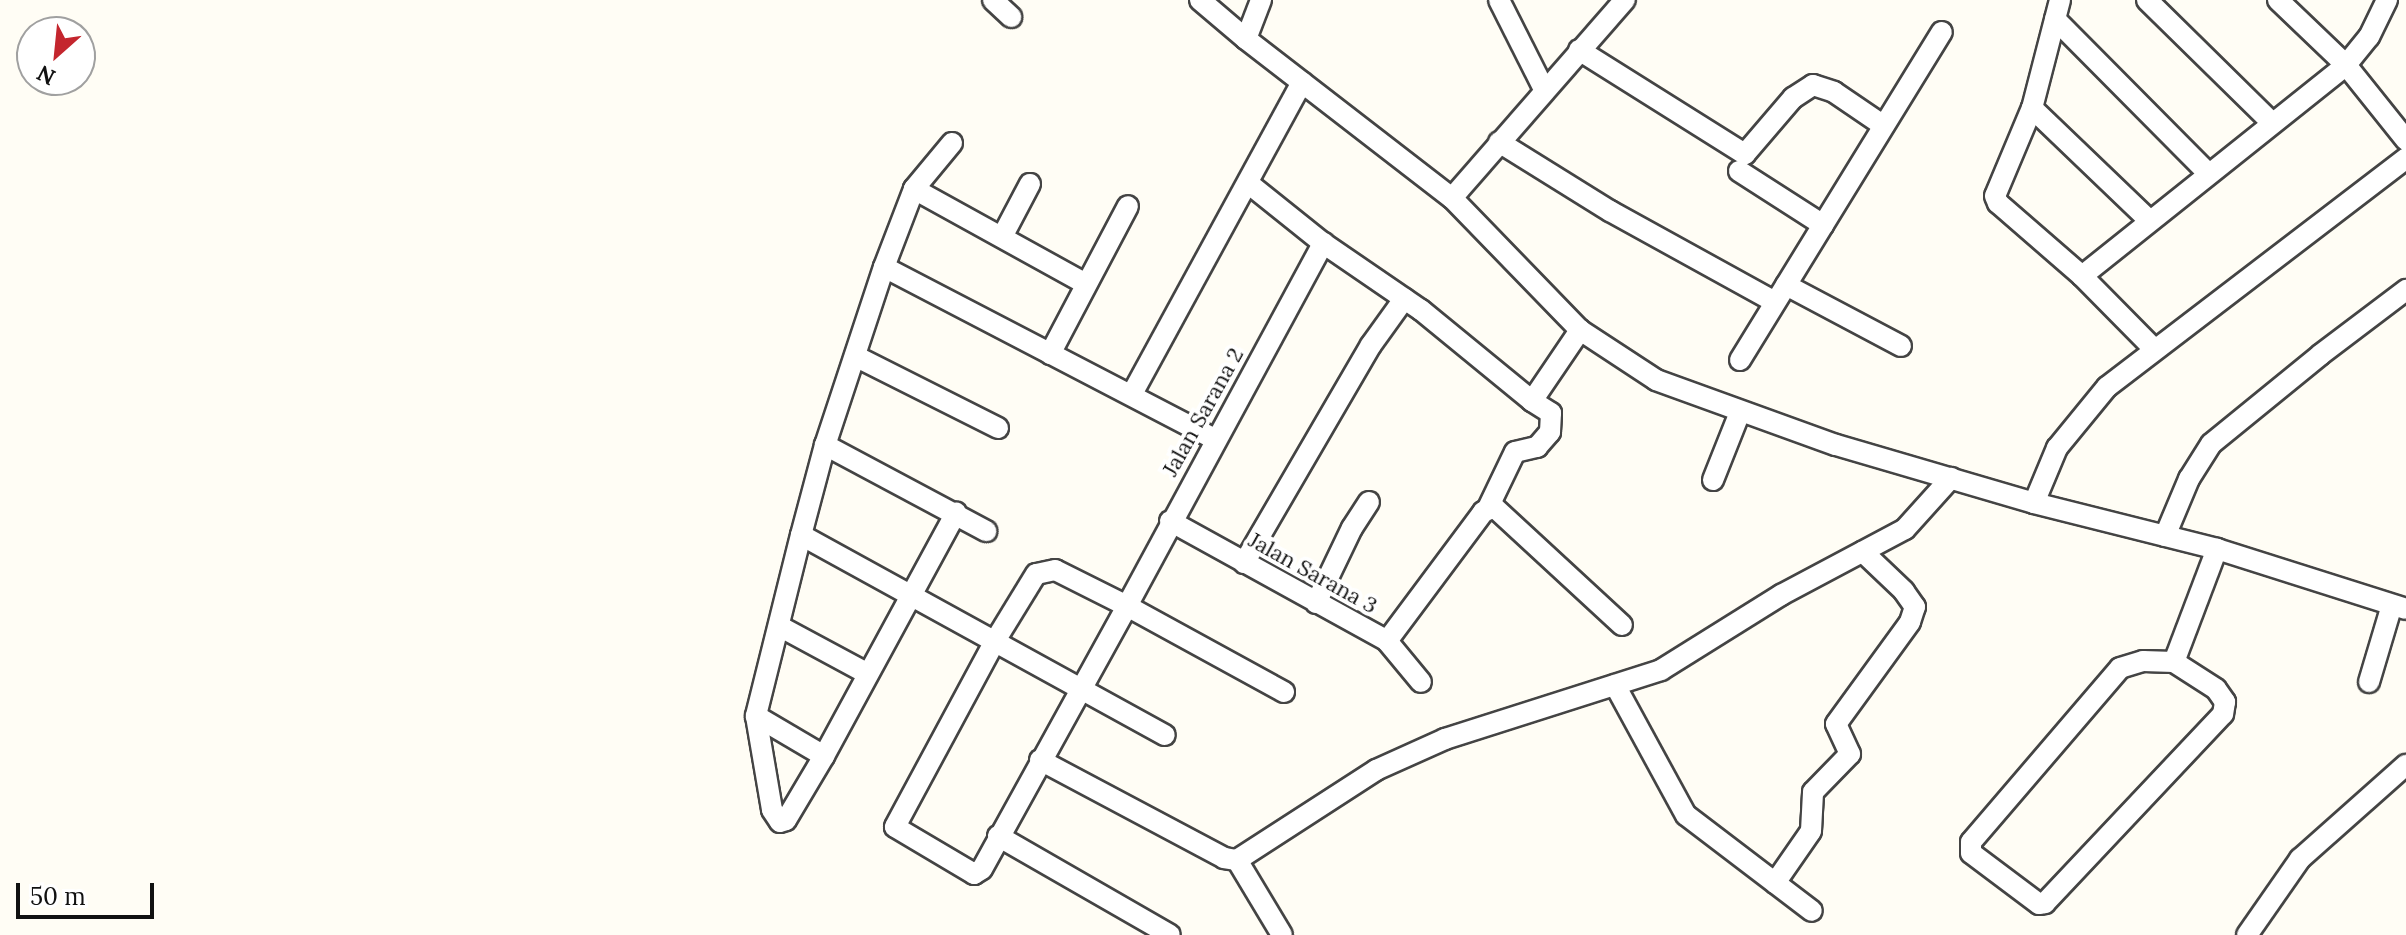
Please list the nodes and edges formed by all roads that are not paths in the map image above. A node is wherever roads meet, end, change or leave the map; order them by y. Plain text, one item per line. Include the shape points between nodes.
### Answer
1 (993, 0) edge
2 (1200, 0) edge
3 (1261, 0) edge
4 (1499, 0) edge
5 (1625, 0) edge
6 (2147, 0) edge
7 (2278, 0) edge
8 (2387, 0) edge
9 (2057, 10) edge
10 (1011, 17) dead end
11 (1942, 32) dead end
12 (1246, 39) junction
13 (1579, 50) junction
14 (2346, 65) junction
15 (1302, 82) junction
16 (1544, 89) junction
17 (2032, 108) junction
18 (2272, 123) junction
19 (1884, 126) junction
20 (2406, 140) edge
21 (1499, 142) junction
22 (952, 143) dead end
23 (2406, 158) edge
24 (1739, 171) dead end
25 (2209, 174) junction
26 (2398, 174) edge
27 (1248, 183) junction
28 (1030, 184) dead end
29 (914, 189) junction
30 (1452, 198) junction
31 (1128, 206) dead end
32 (2150, 221) junction
33 (1823, 225) junction
34 (1002, 237) junction
35 (1323, 243) junction
36 (884, 267) junction
37 (2082, 276) junction
38 (1086, 284) junction
39 (2406, 290) edge
40 (1781, 294) junction
41 (1404, 299) junction
42 (1580, 330) junction
43 (1901, 346) dead end
44 (2154, 349) junction
45 (1050, 354) junction
46 (855, 356) junction
47 (1740, 360) dead end
48 (1132, 394) junction
49 (1532, 401) junction
50 (1740, 412) junction
51 (998, 428) dead end
52 (1216, 440) junction
53 (825, 445) junction
54 (1951, 478) junction
55 (1713, 480) dead end
56 (1369, 502) dead end
57 (2034, 503) junction
58 (1488, 508) junction
59 (956, 513) junction
60 (1170, 521) junction
61 (986, 531) dead end
62 (801, 535) junction
63 (2165, 536) junction
64 (2217, 549) junction
65 (1863, 552) junction
66 (1244, 563) junction
67 (914, 596) junction
68 (1316, 603) junction
69 (1127, 606) junction
70 (2399, 607) edge
71 (1622, 625) dead end
72 (779, 626) junction
73 (995, 641) junction
74 (1387, 641) junction
75 (2174, 662) junction
76 (868, 674) junction
77 (1421, 682) dead end
78 (2369, 682) dead end
79 (1615, 685) junction
80 (1082, 687) junction
81 (1284, 692) dead end
82 (756, 716) junction
83 (1165, 735) dead end
84 (824, 756) junction
85 (1040, 760) junction
86 (2406, 765) edge
87 (998, 836) junction
88 (1237, 860) junction
89 (1775, 883) junction
90 (1812, 911) dead end
91 (1170, 935) edge
92 (1282, 935) edge
93 (2247, 935) edge

1 - 10 street
2 - 12 street
3 - 12 street
4 - 16 street
5 - 13 street
6 - 18 street
7 - 14 street
8 - 14 street via 2369,37
9 - 17 street
9 - 25 street
11 - 19 street
12 - 15 street
13 - 16 street
13 - 19 street via 1745,154 1793,98 1813,85 1834,92
14 - 18 street
14 - 20 street
15 - 27 street
15 - 30 street
16 - 21 street
17 - 32 street
17 - 37 street via 1995,196
18 - 25 street
19 - 33 street
21 - 30 street
21 - 40 street via 1610,211
22 - 29 street
23 - 26 street
24 - 33 street
25 - 32 street
26 - 44 street
27 - 35 street
27 - 48 street
28 - 34 street
29 - 34 street
29 - 36 street
30 - 42 street
31 - 38 street
32 - 37 street
33 - 40 street
34 - 38 street
35 - 41 street
35 - 52 street, Jalan Sarana 2
36 - 45 street
36 - 46 street
37 - 44 street
38 - 45 street
39 - 63 street via 2211,444 2189,479
40 - 43 street
40 - 47 street
41 - 49 street
41 - 66 street via 1366,353
42 - 49 street
42 - 50 street via 1656,380
44 - 57 street via 2082,415 2057,448
45 - 48 street
46 - 51 street
46 - 53 street
48 - 52 street
49 - 58 street via 1551,413 1550,432 1537,447 1510,458
50 - 54 street
50 - 55 street
52 - 60 street, Jalan Sarana 2
53 - 59 street
53 - 62 street
54 - 57 street
54 - 65 street via 1905,529
56 - 68 street
57 - 63 street
58 - 71 street via 1498,511
58 - 74 street
59 - 61 street
59 - 67 street
60 - 66 street, Jalan Sarana 3
60 - 69 street, Jalan Sarana 2
62 - 67 street
62 - 72 street
63 - 64 street
64 - 70 street
64 - 75 street
65 - 79 street via 1781,595 1661,670
65 - 89 street via 1915,607 1910,622 1836,724 1850,754 1813,792 1811,831
66 - 68 street, Jalan Sarana 3
67 - 73 street
67 - 76 street
68 - 74 street, Jalan Sarana 3
69 - 73 street via 1048,570 1029,581
69 - 80 street, Jalan Sarana 2
69 - 81 street
70 - 78 street
72 - 76 street
72 - 82 street
73 - 80 street
73 - 87 street, Jalan Sarana 2 via 895,827 974,874 982,869
74 - 77 street, Jalan Sarana 3
75 - 75 street via 2143,661 2120,668 1971,842 1971,853 2039,904 2045,903 2223,714 2225,702 2216,689
76 - 84 street
79 - 88 street via 1445,739 1376,770
79 - 89 street via 1686,815
80 - 83 street
80 - 85 street, Jalan Sarana 2
82 - 84 street
82 - 84 street via 772,810 780,822
85 - 87 street, Jalan Sarana 2
85 - 88 street via 1224,858
86 - 93 street via 2300,859
87 - 91 street
88 - 92 street
89 - 90 street

